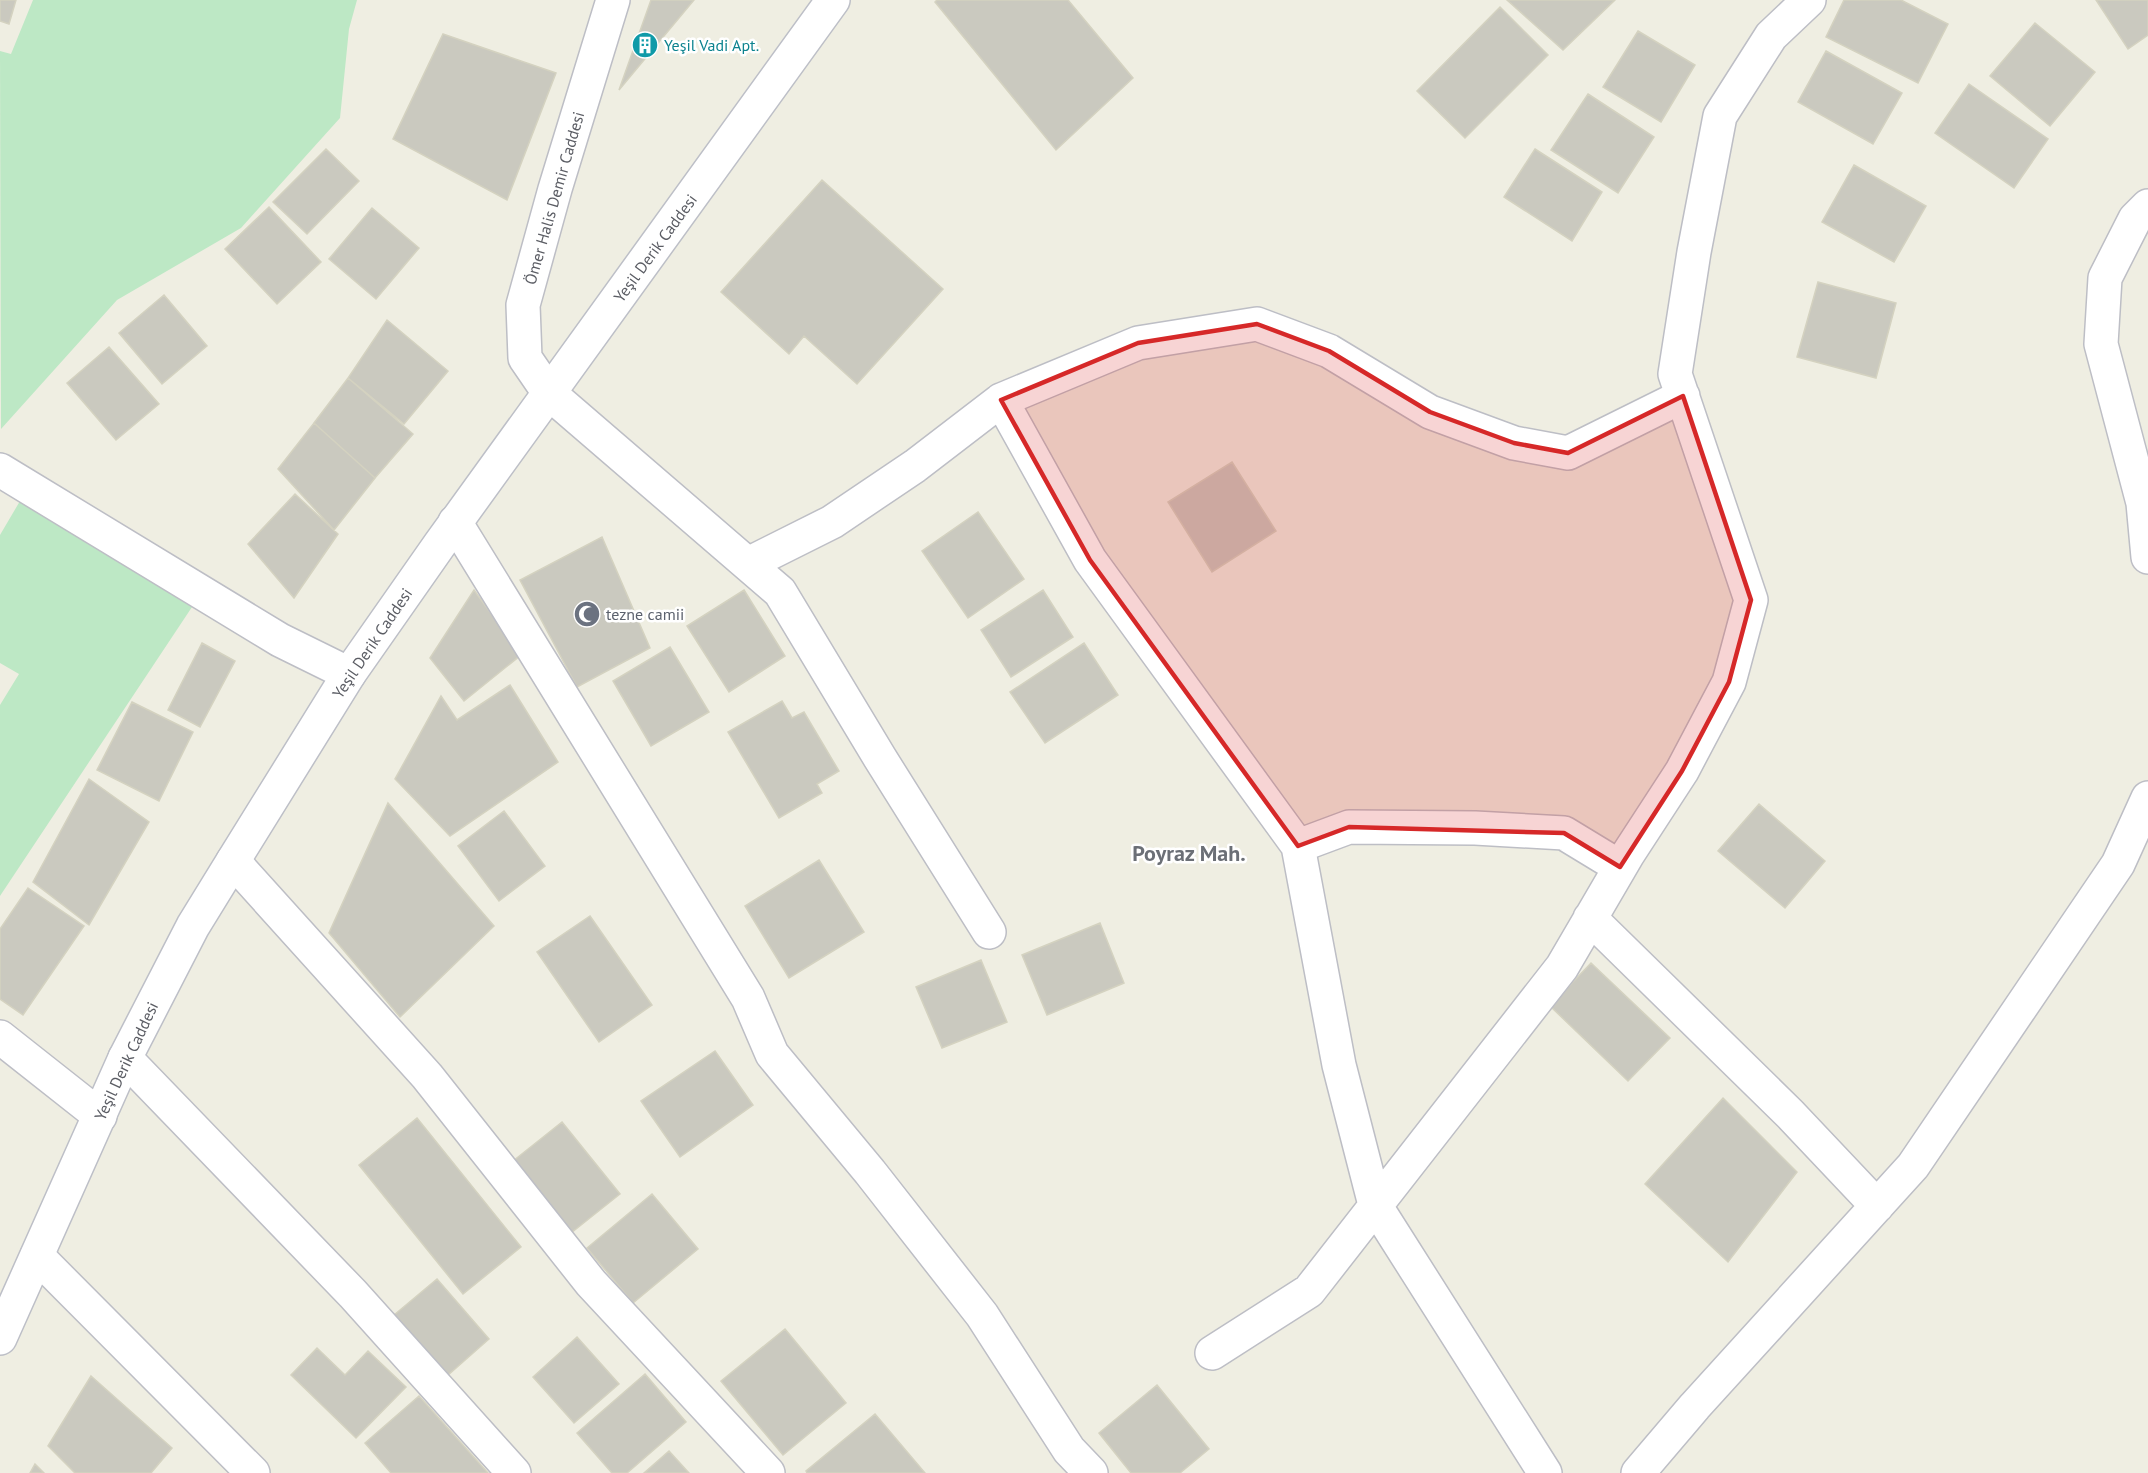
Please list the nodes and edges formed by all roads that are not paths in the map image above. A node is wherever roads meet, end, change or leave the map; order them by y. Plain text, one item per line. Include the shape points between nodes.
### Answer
1 (613, 0) edge
2 (833, 0) edge
3 (1809, 0) edge
4 (2148, 206) edge
5 (549, 393) junction
6 (1683, 396) junction
7 (1001, 400) junction
8 (4, 478) edge
9 (456, 522) junction
10 (2148, 557) edge
11 (750, 563) junction
12 (349, 674) junction
13 (2148, 798) edge
14 (1298, 846) junction
15 (233, 861) junction
16 (1620, 867) junction
17 (1590, 918) junction
18 (989, 932) dead end
19 (0, 1037) edge
20 (125, 1058) junction
21 (100, 1116) junction
22 (1376, 1205) junction
23 (1877, 1206) junction
24 (37, 1256) junction
25 (0, 1338) edge
26 (1212, 1353) dead end
27 (254, 1473) edge
28 (514, 1473) edge
29 (768, 1473) edge
30 (1091, 1473) edge
31 (1545, 1473) edge
32 (1638, 1473) edge

1 - 5 street, Ömer Halis Demir Caddesi via 523,305 525,358
2 - 5 street, Yeşil Derik Caddesi
3 - 6 street via 1771,36 1720,116 1675,374
4 - 10 street via 2135,219 2105,278 2101,344 2143,503
5 - 9 street, Yeşil Derik Caddesi
5 - 11 street, Ömer Halis Demir Caddesi
6 - 7 street via 1568,453 1514,443 1430,412 1329,351 1257,324 1138,343
6 - 16 street via 1751,600 1729,682 1682,771
7 - 11 street via 915,466 832,522
7 - 14 street via 1090,560
8 - 12 street via 280,640
9 - 12 street, Yeşil Derik Caddesi
9 - 30 street via 748,998 772,1054 982,1315 1069,1450
11 - 18 street, Ömer Halis Demir Caddesi via 780,592
12 - 15 street, Yeşil Derik Caddesi
13 - 23 street via 2118,864 1913,1166
14 - 16 street via 1349,827 1552,832 1564,833
14 - 22 street via 1339,1065
15 - 20 street, Yeşil Derik Caddesi
15 - 29 street via 427,1076 591,1283
16 - 17 street
17 - 22 street via 1562,967
17 - 23 street via 1790,1114
19 - 21 street
20 - 21 street, Yeşil Derik Caddesi
20 - 28 street via 353,1294
21 - 24 street, Yeşil Derik Caddesi
22 - 26 street via 1309,1291
22 - 31 street
23 - 32 street
24 - 25 street, Yeşil Derik Caddesi
24 - 27 street

